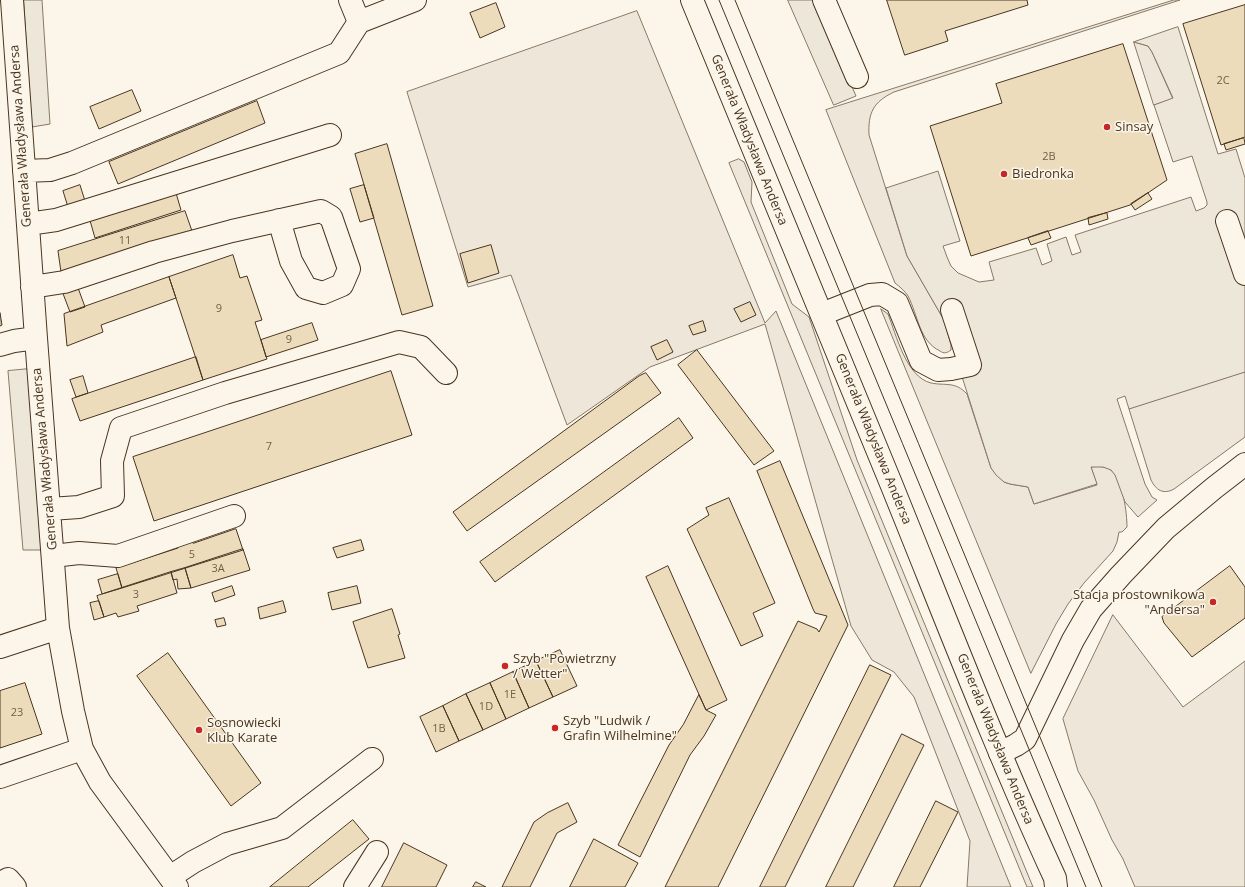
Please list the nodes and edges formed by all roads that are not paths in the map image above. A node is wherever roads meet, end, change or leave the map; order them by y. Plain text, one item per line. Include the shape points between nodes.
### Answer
1 (12, 0) edge
2 (350, 0) edge
3 (415, 0) edge
4 (692, 0) edge
5 (824, 0) edge
6 (359, 22) junction
7 (857, 77) dead end
8 (330, 134) dead end
9 (24, 171) junction
10 (279, 220) dead end
11 (1227, 221) dead end
12 (28, 224) junction
13 (1245, 274) edge
14 (32, 287) junction
15 (952, 310) dead end
16 (822, 314) junction
17 (36, 338) junction
18 (0, 345) edge
19 (446, 373) dead end
20 (1245, 464) edge
21 (50, 509) junction
22 (234, 516) dead end
23 (53, 556) junction
24 (58, 628) junction
25 (0, 647) edge
26 (82, 749) junction
27 (1000, 752) junction
28 (372, 759) dead end
29 (0, 777) edge
30 (377, 852) dead end
31 (174, 882) edge
32 (0, 884) edge
33 (1059, 884) edge
34 (15, 887) edge
35 (355, 887) edge

1 - 9 street, Generała Władysława Andersa
2 - 6 street
3 - 6 street
4 - 16 street, Generała Władysława Andersa
5 - 7 street
6 - 9 street via 339,53 72,163 50,170
8 - 12 street via 56,220
9 - 12 street, Generała Władysława Andersa
10 - 14 street via 154,252 64,282
11 - 13 street
12 - 14 street, Generała Władysława Andersa
14 - 17 street, Generała Władysława Andersa
15 - 16 street via 970,365 951,370 938,370 921,361 897,303 882,294 870,295
16 - 27 street, Generała Władysława Andersa
17 - 18 street
17 - 21 street, Generała Władysława Andersa
19 - 21 street via 421,348 399,342 225,393 121,428 112,461 113,496 79,507
20 - 27 street via 1166,528 1099,600 1083,621 1025,739
21 - 23 street, Generała Władysława Andersa
22 - 23 street via 118,556 79,553
23 - 24 street, Generała Władysława Andersa
24 - 25 street
24 - 26 street, Generała Władysława Andersa
26 - 29 street
26 - 31 street, Generała Władysława Andersa via 100,782
27 - 33 street, Generała Władysława Andersa via 1028,821
28 - 31 street via 282,828 227,844 193,862
30 - 35 street
32 - 34 street via 8,879

